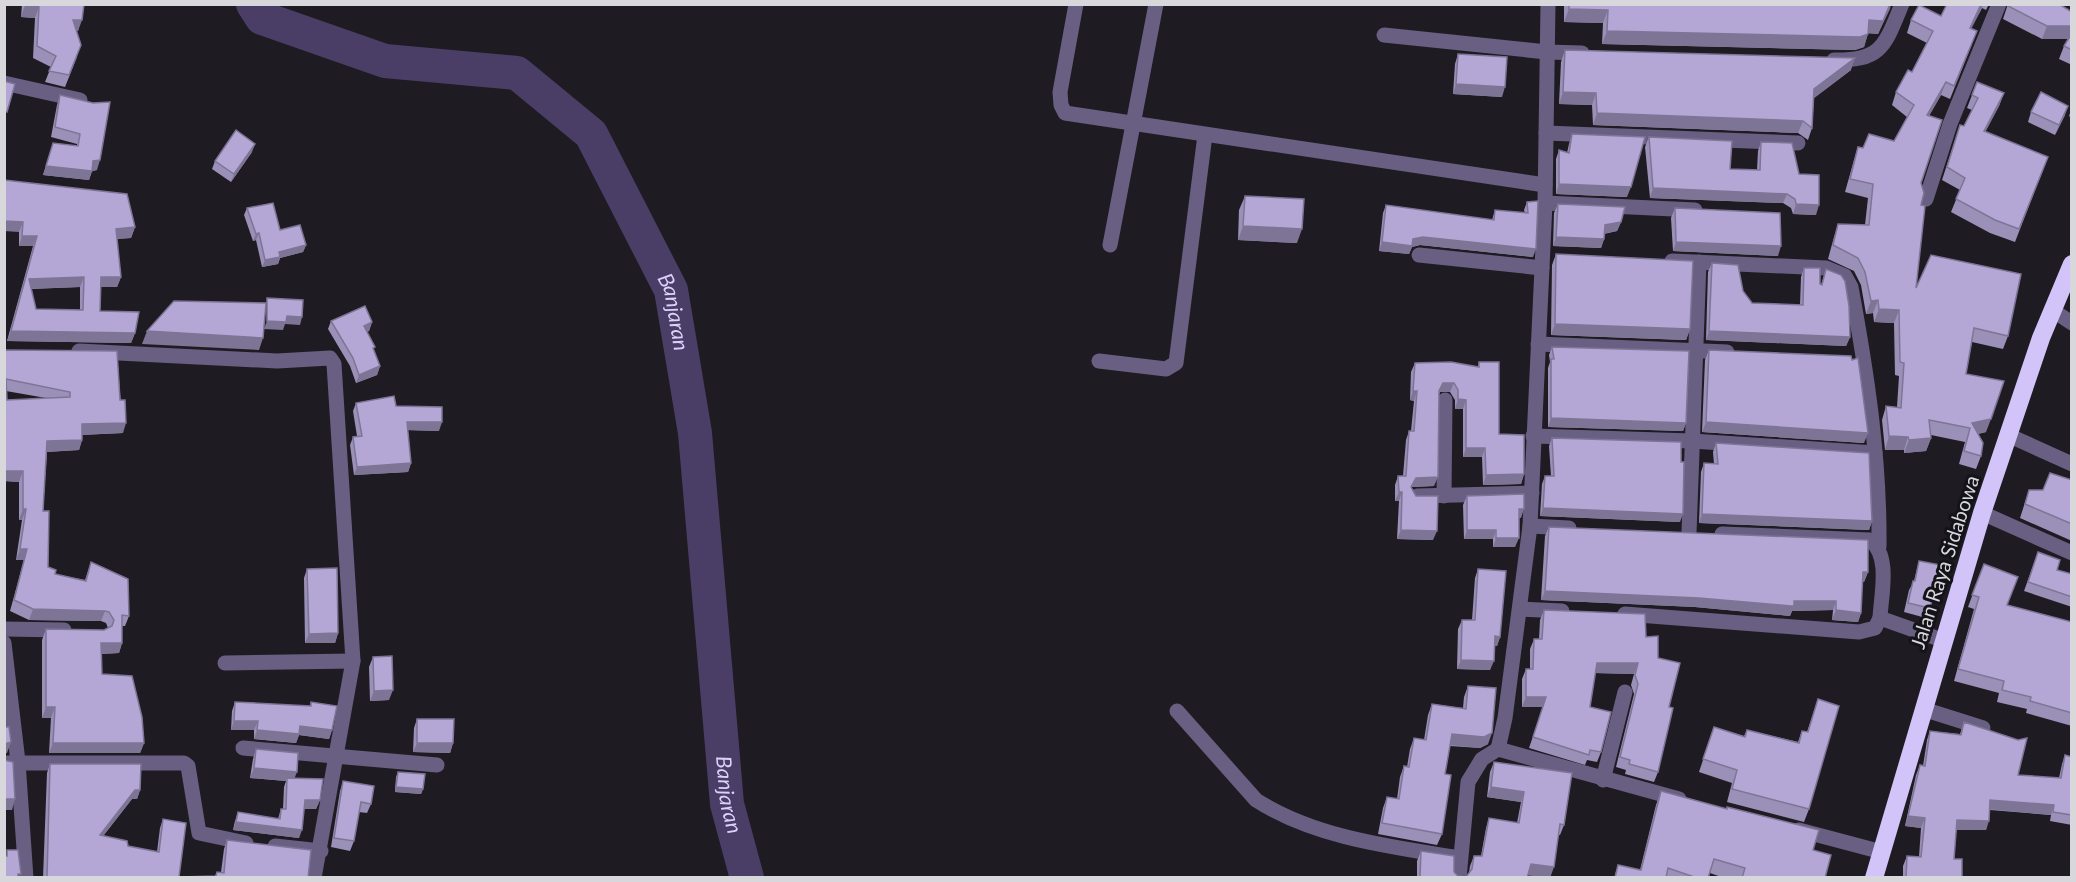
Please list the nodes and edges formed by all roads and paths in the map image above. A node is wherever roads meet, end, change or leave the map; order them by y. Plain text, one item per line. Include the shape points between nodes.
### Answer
1 (1076, 4) edge
2 (1156, 4) edge
3 (1548, 4) edge
4 (1902, 4) edge
5 (1999, 4) edge
6 (1384, 35) dead end
7 (1547, 52) junction
8 (1595, 54) edge
9 (1821, 59) edge
10 (4, 83) edge
11 (92, 103) edge
12 (1132, 124) junction
13 (1546, 133) junction
14 (1205, 135) junction
15 (1798, 143) dead end
16 (1545, 185) junction
17 (1926, 199) edge
18 (1545, 203) junction
19 (1706, 210) edge
20 (1110, 245) dead end
21 (1419, 255) dead end
22 (1547, 259) junction
23 (1651, 260) edge
24 (1699, 262) junction
25 (2072, 264) edge
26 (2052, 310) junction
27 (2072, 323) edge
28 (1538, 344) junction
29 (1695, 350) junction
30 (69, 351) edge
31 (1746, 352) edge
32 (1100, 361) dead end
33 (1445, 400) dead end
34 (1533, 436) junction
35 (2010, 436) junction
36 (1692, 441) junction
37 (1875, 453) junction
38 (2072, 464) edge
39 (1532, 493) junction
40 (1417, 496) edge
41 (1444, 496) junction
42 (1982, 513) junction
43 (1530, 526) junction
44 (1587, 529) edge
45 (1879, 547) junction
46 (2072, 553) edge
47 (1520, 609) junction
48 (1578, 612) edge
49 (1613, 614) edge
50 (1880, 618) junction
51 (4, 629) edge
52 (78, 630) edge
53 (1942, 640) junction
54 (4, 643) edge
55 (353, 661) junction
56 (225, 663) dead end
57 (7, 683) edge
58 (1625, 692) dead end
59 (1923, 709) junction
60 (1177, 711) dead end
61 (1997, 733) edge
62 (243, 748) dead end
63 (1498, 749) junction
64 (338, 757) junction
65 (11, 762) edge
66 (437, 765) dead end
67 (1603, 780) junction
68 (1691, 802) edge
69 (1779, 825) edge
70 (321, 851) junction
71 (1882, 852) junction
72 (1460, 858) junction
73 (26, 878) edge
74 (314, 878) edge
75 (1459, 878) edge
76 (1874, 878) edge

1 - 12 street via 1061,105 1065,113 1077,117
2 - 12 street
3 - 7 street
4 - 9 street via 1886,43 1878,51 1857,60
5 - 17 street via 1950,124
6 - 7 street
7 - 8 street
7 - 13 street
10 - 11 street
12 - 14 street
12 - 20 street
13 - 15 street
13 - 16 street
14 - 16 street
14 - 32 street via 1176,363 1166,369
16 - 18 street
18 - 19 street
18 - 22 street
21 - 22 street
22 - 28 street
23 - 24 street
24 - 29 street
24 - 37 street via 1826,268 1845,276 1851,287
25 - 26 highway, Jalan Raya Sidabowa
26 - 27 street
26 - 35 highway, Jalan Raya Sidabowa
28 - 29 street
28 - 34 street
29 - 31 street
29 - 36 street
30 - 55 street via 333,361
33 - 41 street
34 - 36 street
34 - 39 street
35 - 38 street
35 - 42 highway, Jalan Raya Sidabowa
36 - 37 street
36 - 45 street via 1695,533 1848,538 1870,540
37 - 45 street via 1880,490
39 - 41 street
39 - 43 street
40 - 41 street
42 - 46 street
42 - 53 highway, Jalan Raya Sidabowa
43 - 44 street
43 - 47 street
45 - 50 street
47 - 48 street
47 - 63 street
49 - 50 street via 1859,632 1875,628
50 - 53 street
51 - 52 street
53 - 59 highway, Jalan Raya Sidabowa
54 - 57 street
55 - 56 street
55 - 64 street
57 - 65 street
58 - 67 street
59 - 61 street
59 - 71 highway, Jalan Raya Sidabowa
60 - 72 street via 1256,800 1272,810 1378,844
62 - 64 street
63 - 67 street
63 - 72 street via 1482,759 1468,782
64 - 66 street
64 - 70 street
65 - 70 street via 184,763 188,766 199,833
65 - 73 street
67 - 68 street
69 - 71 street
70 - 74 street
71 - 76 highway, Jalan Raya Sidabowa
72 - 75 street

